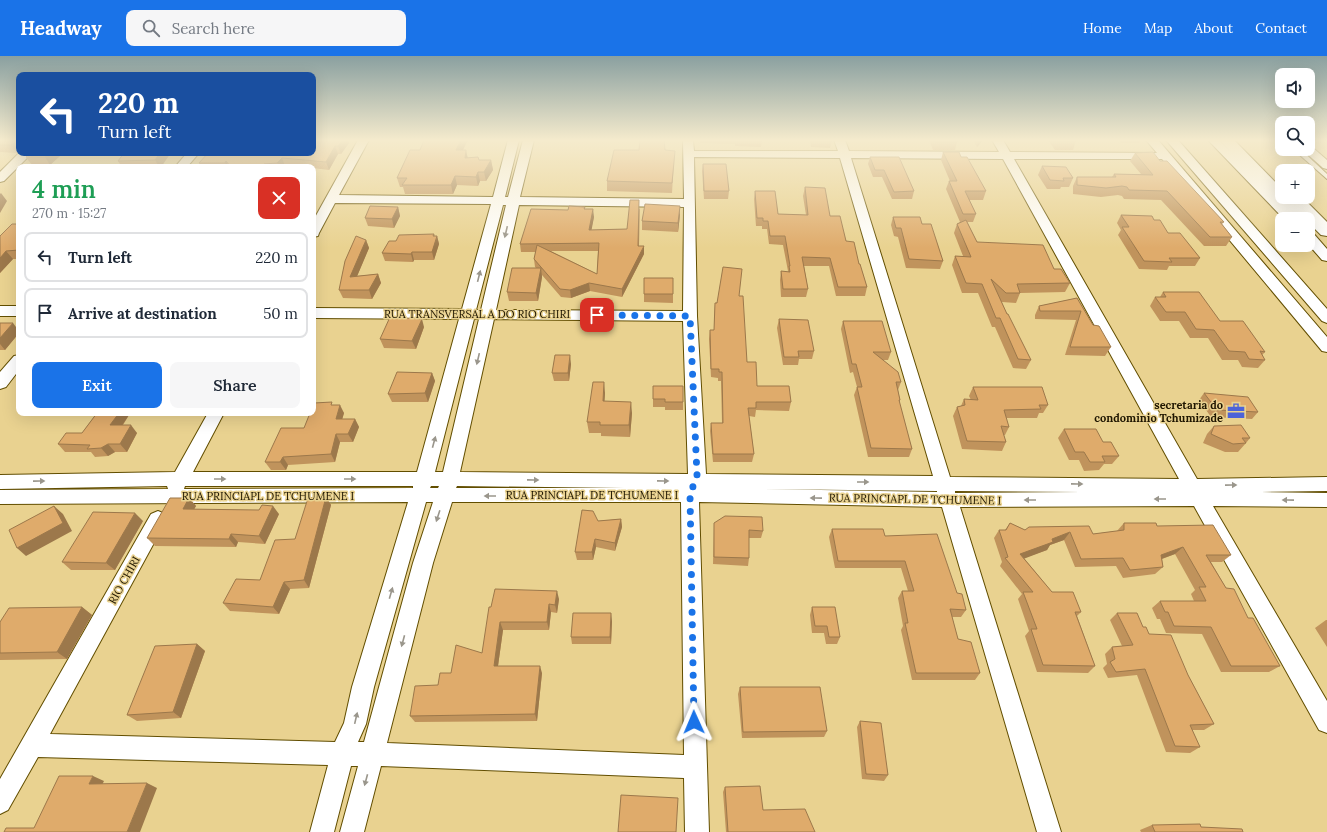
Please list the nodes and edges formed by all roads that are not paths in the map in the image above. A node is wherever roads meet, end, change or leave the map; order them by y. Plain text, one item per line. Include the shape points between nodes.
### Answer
1 (344, 176) edge
2 (504, 176) edge
3 (520, 176) edge
4 (689, 176) edge
5 (851, 176) edge
6 (1019, 176) edge
7 (1183, 176) edge
8 (1204, 176) edge
9 (1249, 176) edge
10 (1261, 176) edge
11 (332, 199) junction
12 (497, 202) junction
13 (513, 202) junction
14 (690, 203) junction
15 (1300, 204) edge
16 (1284, 212) edge
17 (1295, 212) edge
18 (316, 228) edge
19 (1327, 231) edge
20 (1315, 232) edge
21 (1315, 244) edge
22 (1327, 245) edge
23 (1327, 257) edge
24 (0, 311) edge
25 (16, 311) edge
26 (316, 313) edge
27 (469, 314) junction
28 (488, 314) junction
29 (690, 316) junction
30 (1327, 318) edge
31 (1327, 347) edge
32 (16, 364) edge
33 (0, 383) edge
34 (214, 416) edge
35 (181, 479) junction
36 (0, 482) edge
37 (943, 483) junction
38 (1327, 484) edge
39 (422, 487) junction
40 (447, 487) junction
41 (692, 488) junction
42 (1195, 493) junction
43 (171, 496) junction
44 (0, 497) edge
45 (948, 500) junction
46 (1327, 500) edge
47 (1327, 722) edge
48 (31, 745) junction
49 (342, 754) junction
50 (373, 754) junction
51 (694, 767) junction
52 (0, 802) edge
53 (322, 832) edge
54 (352, 832) edge
55 (697, 832) edge
56 (1049, 832) edge

1 - 11 street
2 - 12 street
3 - 13 street
4 - 14 street
5 - 37 street
6 - 42 street
7 - 31 street
8 - 30 street
9 - 16 street
10 - 17 highway
11 - 12 street
11 - 18 street
12 - 13 street
27 -> 12 street
13 - 14 street
13 -> 28 street
14 - 29 street
15 - 19 highway
20 - 22 highway
21 - 23 street
24 - 25 street
26 - 27 street, RUA TRANSVERSAL A DO RIO CHIRI
27 - 28 street, RUA TRANSVERSAL A DO RIO CHIRI
39 -> 27 street
28 - 29 street, RUA TRANSVERSAL A DO RIO CHIRI
28 -> 40 street
29 - 41 street via 697,475
32 - 33 street
34 - 35 street, RIO CHIRI
36 -> 35 street, RUA PRINCIAPL DE TCHUMENE I
35 -> 39 street, RUA PRINCIAPL DE TCHUMENE I
35 - 43 street, RIO CHIRI
41 -> 37 street, RUA PRINCIAPL DE TCHUMENE I
37 -> 42 street, RUA PRINCIAPL DE TCHUMENE I
37 - 45 street
42 -> 38 street, RUA PRINCIAPL DE TCHUMENE I
39 - 40 street, RUA PRINCIAPL DE TCHUMENE I
39 - 43 street, RUA PRINCIAPL DE TCHUMENE I
49 -> 39 street via 355,724 363,687
40 - 41 street, RUA PRINCIAPL DE TCHUMENE I
40 -> 50 street via 423,563
45 -> 41 street, RUA PRINCIAPL DE TCHUMENE I
41 - 51 street
42 -> 45 street, RUA PRINCIAPL DE TCHUMENE I
46 -> 42 street, RUA PRINCIAPL DE TCHUMENE I
42 - 47 street
43 - 44 street, RUA PRINCIAPL DE TCHUMENE I
43 - 48 street, RIO CHIRI
45 - 56 street
48 - 49 street
48 - 52 street, RIO CHIRI
49 - 50 street
49 - 53 street
50 - 51 street
50 -> 54 street
51 - 55 street

